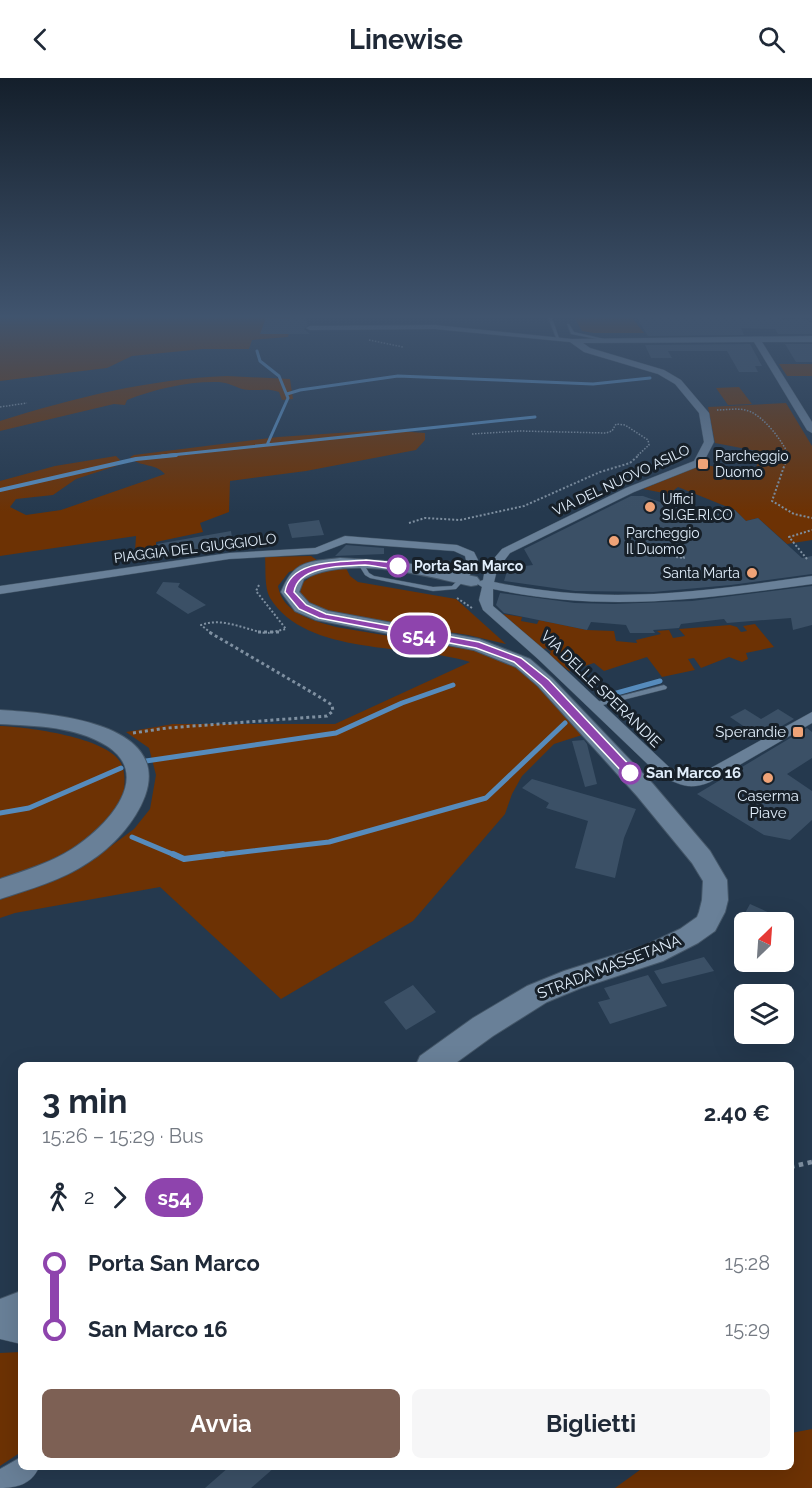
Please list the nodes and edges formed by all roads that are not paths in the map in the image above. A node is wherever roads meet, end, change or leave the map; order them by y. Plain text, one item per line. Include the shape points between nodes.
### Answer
1 (675, 381) edge
2 (782, 381) edge
3 (812, 430) edge
4 (812, 580) edge
5 (471, 584) junction
6 (0, 590) edge
7 (664, 687) dead end
8 (595, 705) junction
9 (0, 717) edge
10 (812, 717) edge
11 (0, 889) edge
12 (434, 1062) edge
13 (18, 1309) edge
14 (0, 1316) edge
15 (0, 1327) edge
16 (18, 1331) edge
17 (21, 1470) edge
18 (0, 1484) edge

1 - 5 street, VIA DEL NUOVO ASILO via 703,410 709,441 699,462 630,490 509,549
2 - 3 street
4 - 5 street via 636,600 562,597
5 - 6 street, PIAGGIA DEL GIUGGIOLO via 472,560 463,550 424,543 345,539 316,551 229,556
5 - 8 street, VIA DELLE SPERANDIE via 487,607
5 - 12 street, STRADA MASSETANA via 391,565 360,562 306,571 291,584 291,596 302,607 323,616 479,645 523,663 645,790 706,863 716,886 710,918 689,936 654,953 537,994
7 - 8 lane
8 - 10 street, VIA DELLE SPERANDIE via 664,771 692,782
9 - 11 street via 69,724 115,740 128,752 138,778 132,802 117,825 93,847 67,863
13 - 14 street
15 - 16 street
17 - 18 street

